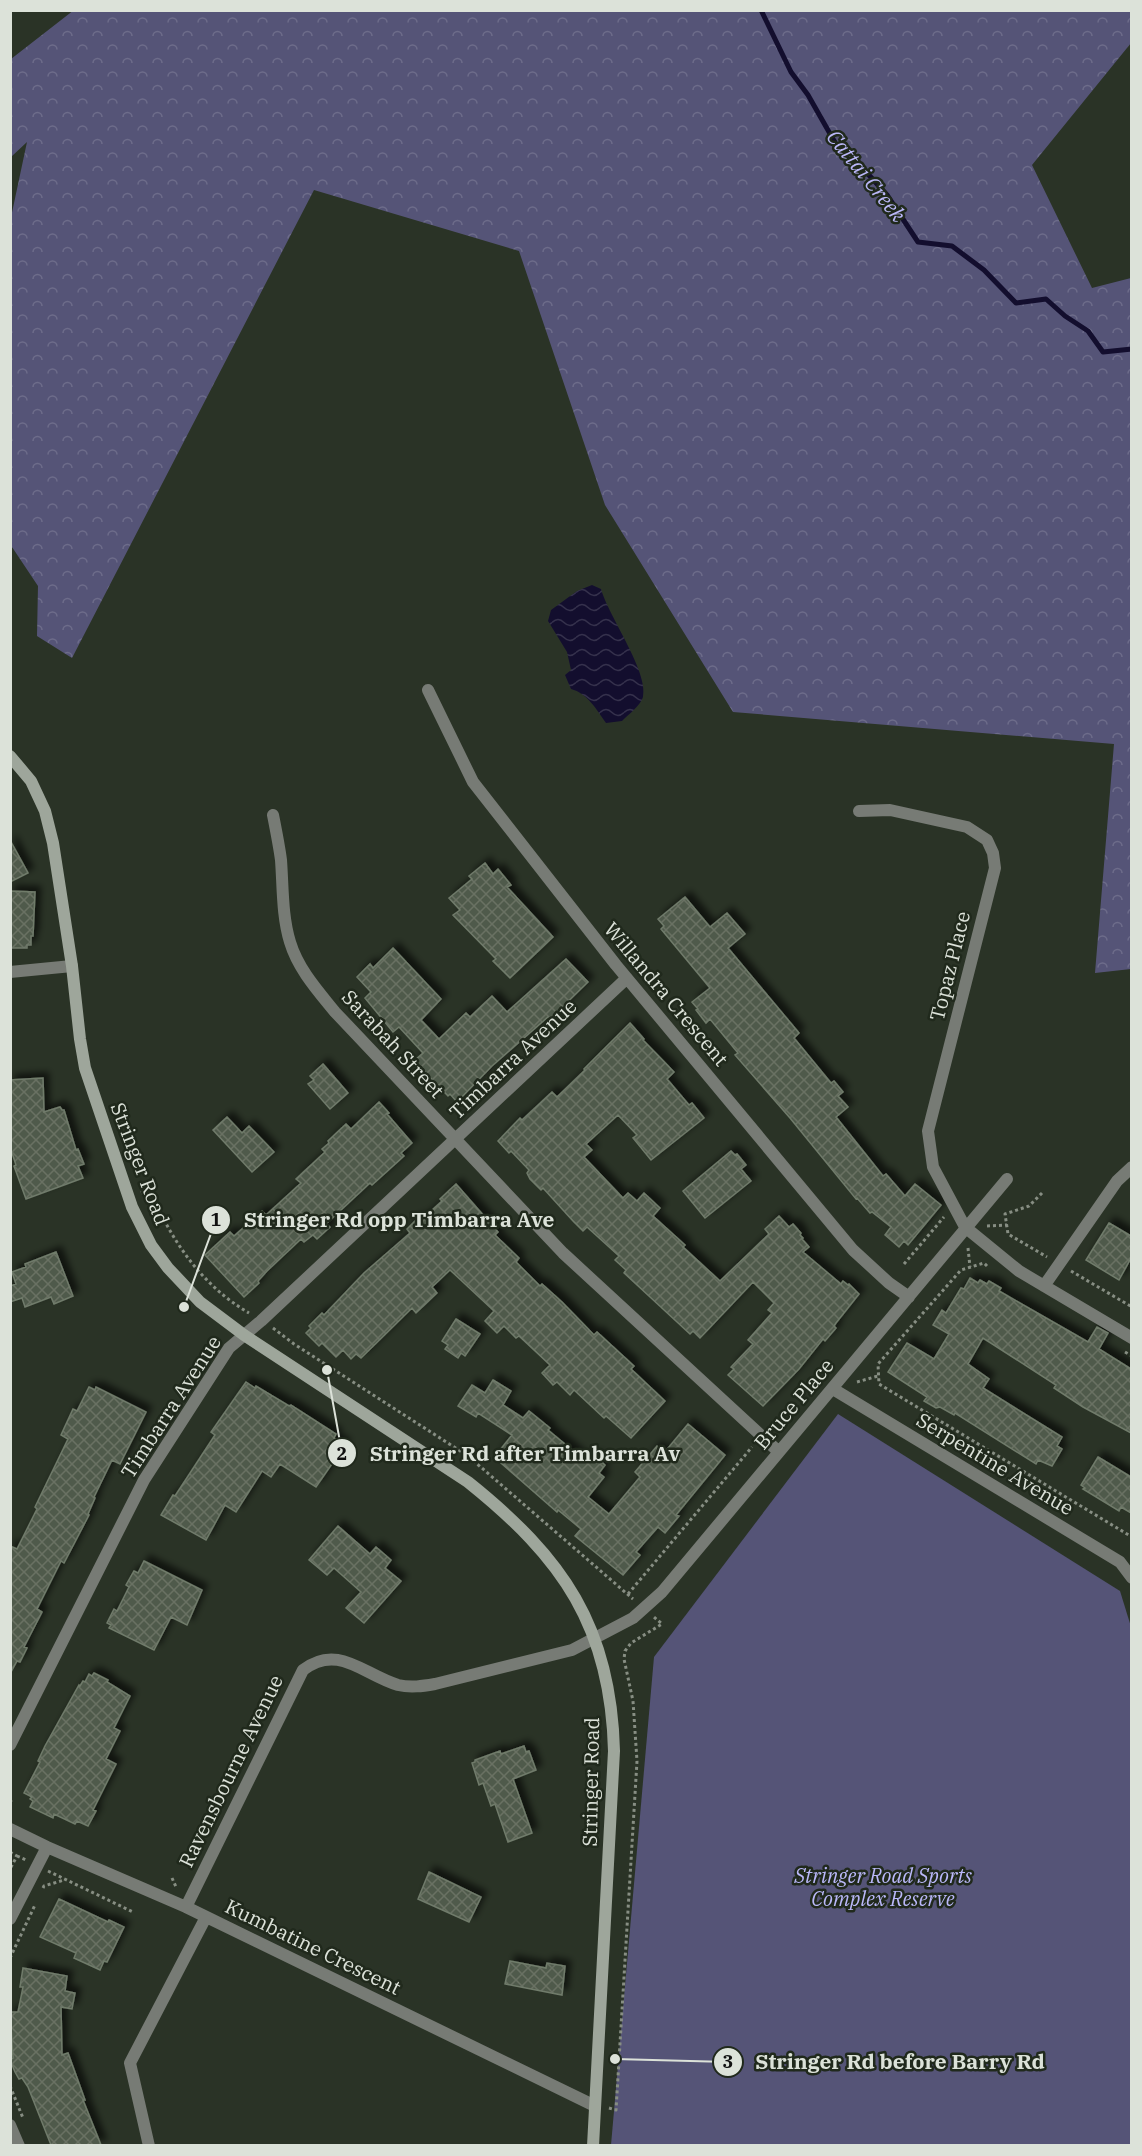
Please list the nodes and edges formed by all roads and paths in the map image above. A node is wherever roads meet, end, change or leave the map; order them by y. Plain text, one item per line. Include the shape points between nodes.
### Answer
1 (428, 690) dead end
2 (10, 756) edge
3 (859, 811) dead end
4 (273, 814) dead end
5 (72, 966) junction
6 (10, 972) edge
7 (627, 978) junction
8 (456, 1139) junction
9 (1131, 1167) edge
10 (1007, 1179) dead end
11 (128, 1198) junction
12 (944, 1217) dead end
13 (965, 1227) junction
14 (904, 1264) dead end
15 (994, 1270) dead end
16 (1044, 1286) junction
17 (909, 1297) junction
18 (261, 1321) junction
19 (244, 1335) junction
20 (1131, 1338) edge
21 (1122, 1349) dead end
22 (1131, 1356) edge
23 (833, 1389) junction
24 (752, 1447) dead end
25 (779, 1452) junction
26 (1131, 1537) edge
27 (1131, 1578) edge
28 (628, 1594) junction
29 (645, 1609) junction
30 (596, 1639) junction
31 (10, 1745) edge
32 (10, 1829) edge
33 (47, 1847) junction
34 (10, 1852) edge
35 (17, 1856) junction
36 (37, 1866) junction
37 (10, 1869) edge
38 (66, 1880) junction
39 (186, 1907) junction
40 (133, 1912) dead end
41 (206, 1917) junction
42 (10, 1919) edge
43 (10, 1958) edge
44 (595, 2106) junction
45 (10, 2126) edge
46 (19, 2145) edge
47 (150, 2145) edge
48 (592, 2145) edge

1 - 7 street, Willandra Crescent via 473,782
2 - 5 street, Stringer Road via 31,781 45,811
3 - 13 street, Topaz Place via 890,810 967,827 987,840 993,853 995,868 928,1131 933,1167
4 - 8 street, Sarabah Street via 286,922 301,967 335,1012
5 - 6 street
5 - 11 street, Stringer Road via 85,1068
7 - 8 street, Timbarra Avenue
7 - 17 street, Willandra Crescent via 853,1250
8 - 18 street, Timbarra Avenue
8 - 25 street, Sarabah Street via 563,1253
9 - 16 street via 1117,1181
10 - 13 street, Bruce Place
11 - 18 path via 150,1190 162,1220 201,1275 222,1295
11 - 19 street, Stringer Road via 141,1228 168,1268 200,1302
12 - 14 path
13 - 16 street
13 - 17 street, Bruce Place
15 - 26 path via 984,1263 961,1270 878,1364 879,1384
16 - 20 street
17 - 23 street, Bruce Place
18 - 19 street, Timbarra Avenue
18 - 28 path via 468,1456
19 - 30 street, Stringer Road via 494,1503 550,1560
19 - 31 street, Timbarra Avenue via 229,1348 144,1480
21 - 22 path
23 - 25 street, Bruce Place
23 - 27 street, Serpentine Avenue via 1120,1562
24 - 28 path
25 - 29 street, Bruce Place
28 - 29 path
29 - 30 street, Bruce Place
29 - 44 path via 662,1624 631,1643 624,1659 633,1701 637,1761 616,2110
30 - 39 street, Ravensbourne Avenue via 572,1650 414,1687 397,1684 339,1659 325,1658 312,1663 297,1681
30 - 44 street, Stringer Road via 610,1694 614,1751
32 - 33 street, Kumbatine Crescent
33 - 36 street
33 - 39 street, Kumbatine Crescent
34 - 35 path
35 - 36 path
35 - 37 path
36 - 38 path
36 - 42 street
38 - 40 path
38 - 43 path via 44,1886
39 - 41 street, Kumbatine Crescent
41 - 44 street, Kumbatine Crescent
41 - 47 street via 130,2063
44 - 48 street, Stringer Road
45 - 46 street

